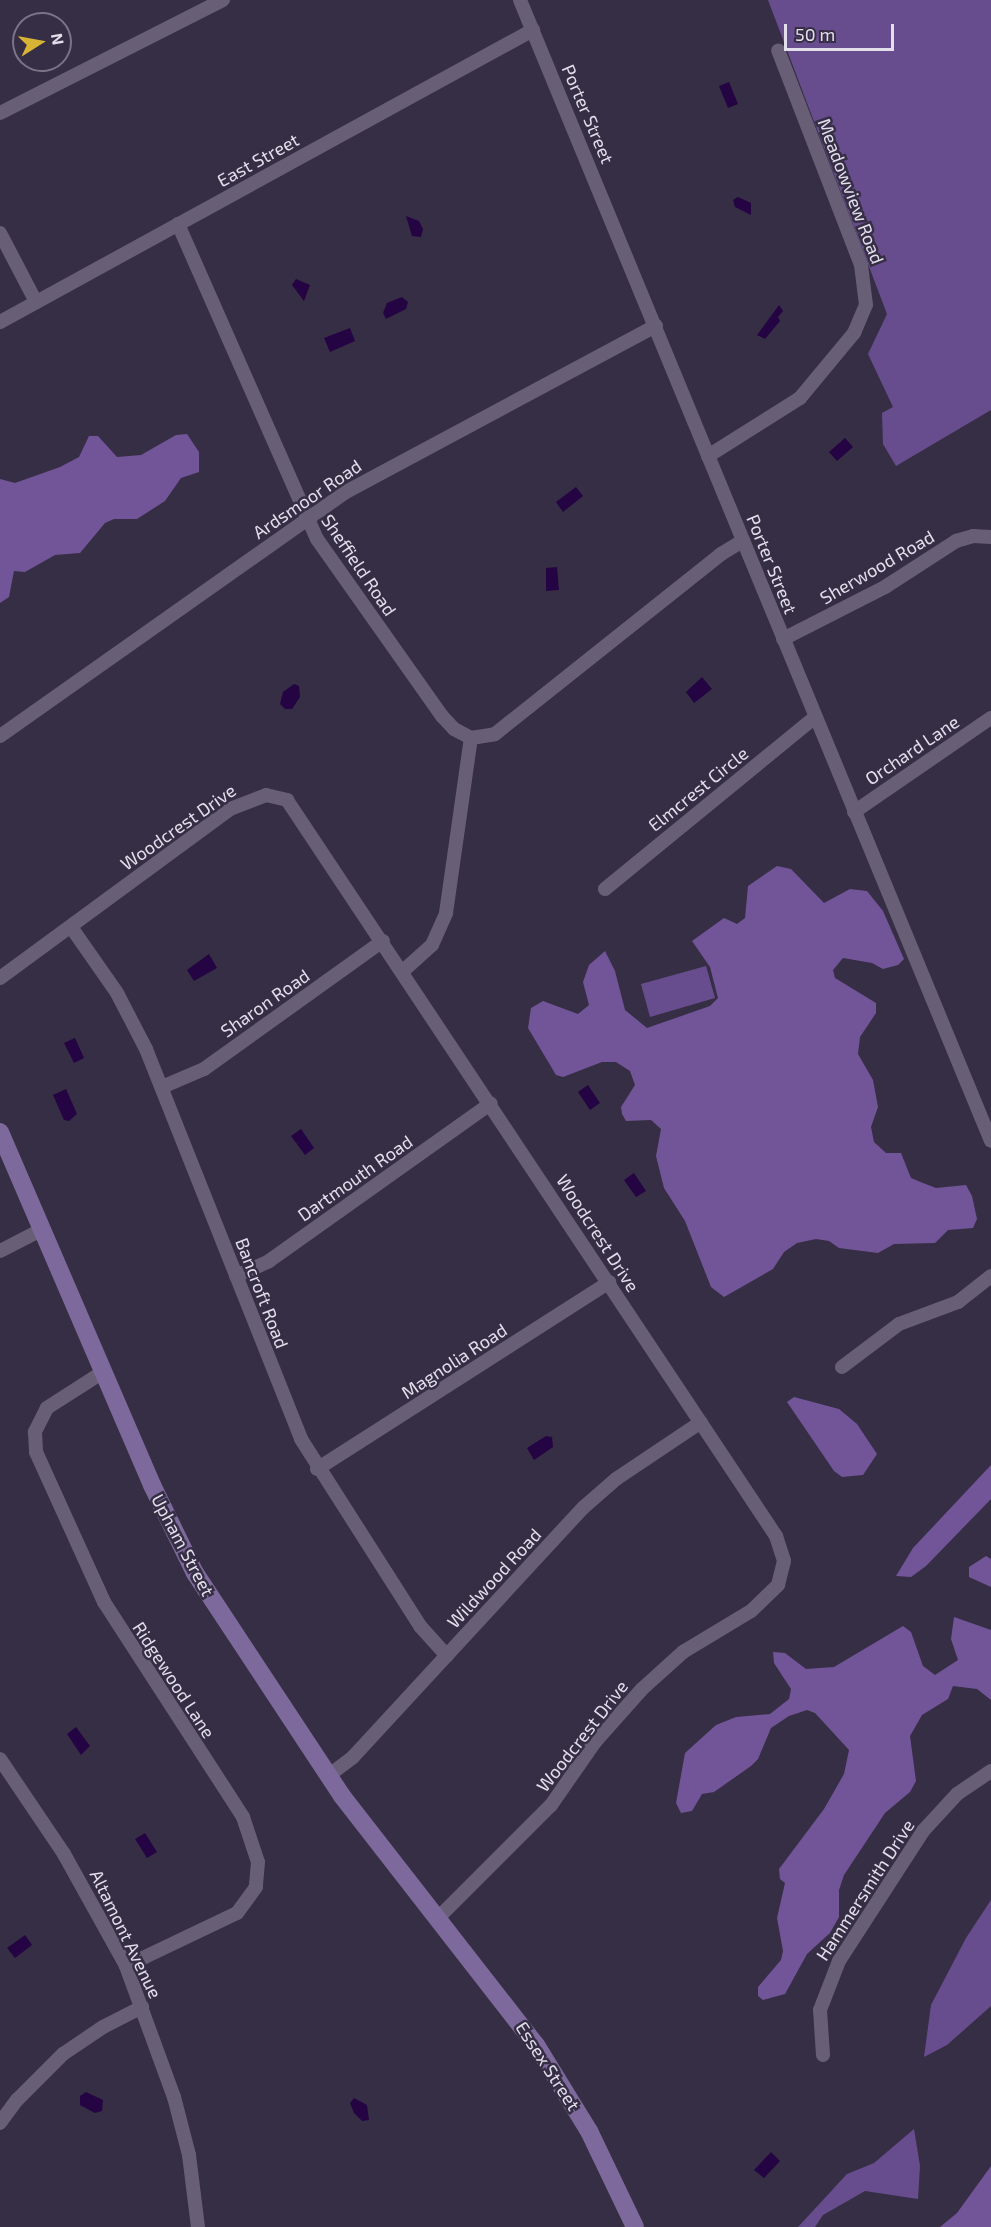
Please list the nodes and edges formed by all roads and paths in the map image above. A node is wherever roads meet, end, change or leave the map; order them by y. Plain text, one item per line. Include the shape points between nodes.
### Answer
1 (223, 0) edge
2 (520, 0) edge
3 (533, 30) junction
4 (778, 50) dead end
5 (0, 113) edge
6 (178, 224) junction
7 (0, 233) edge
8 (36, 302) junction
9 (0, 322) edge
10 (656, 326) junction
11 (708, 456) junction
12 (307, 520) junction
13 (991, 537) edge
14 (743, 541) junction
15 (783, 639) junction
16 (815, 717) junction
17 (991, 718) edge
18 (0, 736) edge
19 (471, 738) junction
20 (854, 812) junction
21 (604, 889) dead end
22 (71, 927) junction
23 (383, 941) junction
24 (403, 971) junction
25 (0, 978) edge
26 (162, 1087) junction
27 (491, 1103) junction
28 (0, 1132) edge
29 (991, 1141) edge
30 (41, 1230) junction
31 (0, 1251) edge
32 (236, 1276) junction
33 (991, 1276) edge
34 (609, 1282) junction
35 (842, 1367) dead end
36 (103, 1372) junction
37 (701, 1422) junction
38 (317, 1469) junction
39 (447, 1656) junction
40 (0, 1759) edge
41 (991, 1771) edge
42 (328, 1776) junction
43 (439, 1917) junction
44 (126, 1966) junction
45 (142, 2007) junction
46 (823, 2055) dead end
47 (0, 2123) edge
48 (198, 2227) edge
49 (635, 2227) edge

1 - 5 street
2 - 3 street, Porter Street
3 - 6 street, East Street
3 - 10 street, Porter Street
4 - 11 street, Meadowview Road via 861,265 866,305 854,333 807,392 769,421
6 - 8 street, East Street
6 - 12 street, Sheffield Road
7 - 8 street
8 - 9 street, East Street
10 - 11 street, Porter Street
10 - 12 street, Ardsmoor Road via 378,473
11 - 14 street, Porter Street
12 - 18 street, Ardsmoor Road
12 - 19 street, Sheffield Road via 321,547 442,716 454,729
13 - 15 street, Sherwood Road via 973,536 956,542 879,590
14 - 15 street, Porter Street
14 - 19 street via 721,554 495,734
15 - 16 street, Porter Street
16 - 20 street, Porter Street
16 - 21 street, Elmcrest Circle
17 - 20 street, Orchard Lane
19 - 24 street via 446,913 432,945
20 - 29 street, Porter Street
22 - 23 street, Woodcrest Drive via 230,809 249,799 274,794 288,800 298,811
22 - 25 street, Woodcrest Drive
22 - 26 street, Bancroft Road via 124,1006
23 - 24 street, Woodcrest Drive
23 - 26 street, Sharon Road via 208,1066
24 - 27 street, Woodcrest Drive
26 - 32 street, Bancroft Road
27 - 32 street, Dartmouth Road via 269,1262
27 - 34 street, Woodcrest Drive
28 - 30 main road, Upham Street
30 - 31 street
30 - 36 main road, Upham Street
32 - 38 street, Bancroft Road via 288,1409
33 - 35 street via 958,1302 899,1324
34 - 37 street, Woodcrest Drive
34 - 38 street, Magnolia Road
36 - 42 main road, Upham Street via 180,1546
36 - 44 street, Ridgewood Lane via 47,1408 35,1432 36,1452 104,1602 243,1817 258,1862 256,1887 237,1913
37 - 39 street, Wildwood Road via 616,1479 584,1507
37 - 43 street, Woodcrest Drive via 776,1536 785,1567 777,1586 751,1611 683,1652 642,1689 596,1742 551,1805
38 - 39 street, Bancroft Road via 420,1626
39 - 42 street, Wildwood Road via 353,1757
40 - 44 street, Altamont Avenue via 64,1854
41 - 46 street, Hammersmith Drive via 957,1794 923,1831 839,1961 820,2010
42 - 43 main road, Upham Street
43 - 49 main road, Essex Street via 556,2076 608,2166
44 - 45 street, Altamont Avenue
45 - 47 street via 63,2054
45 - 48 street, Altamont Avenue via 174,2097 193,2176

